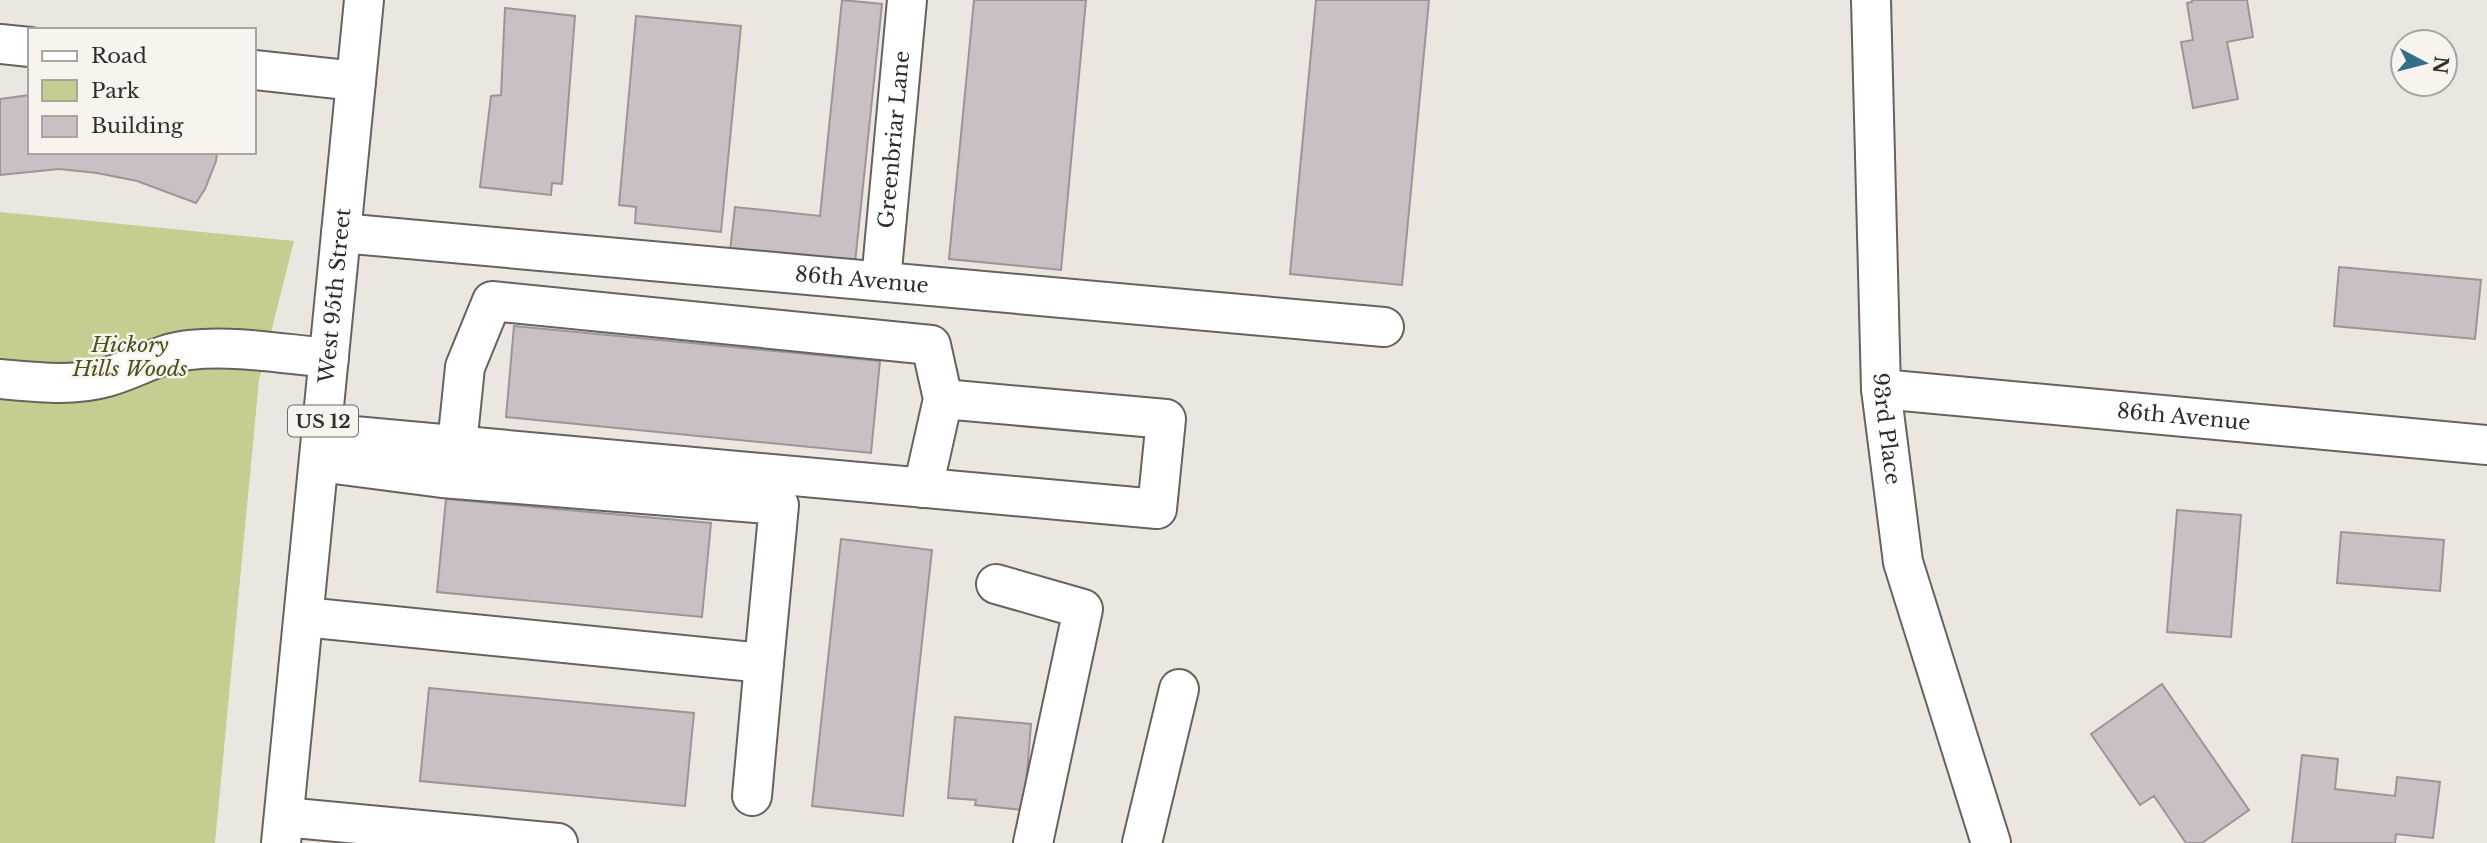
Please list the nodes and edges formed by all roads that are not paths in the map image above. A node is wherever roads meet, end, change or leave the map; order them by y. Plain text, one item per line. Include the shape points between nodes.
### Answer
1 (364, 0) edge
2 (907, 0) edge
3 (1871, 0) edge
4 (0, 44) edge
5 (28, 47) edge
6 (256, 70) edge
7 (356, 81) junction
8 (341, 233) junction
9 (881, 281) junction
10 (1384, 327) dead end
11 (329, 358) junction
12 (0, 379) edge
13 (1881, 388) junction
14 (943, 398) junction
15 (457, 445) junction
16 (2487, 445) edge
17 (320, 447) junction
18 (923, 488) junction
19 (996, 584) dead end
20 (304, 617) junction
21 (764, 663) junction
22 (1179, 689) dead end
23 (752, 796) dead end
24 (283, 830) edge
25 (539, 842) edge
26 (1033, 843) edge
27 (1142, 843) edge
28 (1991, 843) edge

1 - 7 street, West 95th Street / US 12
2 - 9 street, Greenbriar Lane
3 - 13 street, 93rd Place
4 - 5 street
6 - 7 street
7 - 8 street, West 95th Street / US 12
8 - 9 street, 86th Avenue
8 - 11 street, West 95th Street / US 12
9 - 10 street, 86th Avenue
11 - 12 street via 220,348 187,350 77,383
11 - 17 street, West 95th Street / US 12
13 - 16 street, 86th Avenue
13 - 28 street, 93rd Place via 1903,562
14 - 15 street via 931,345 492,301 465,367
14 - 18 street
14 - 18 street via 1166,419 1157,509
15 - 17 street
15 - 18 street
17 - 20 street, West 95th Street / US 12
17 - 21 street via 430,477 779,505
19 - 26 street via 1083,609
20 - 21 street
20 - 24 street, West 95th Street / US 12
21 - 23 street
22 - 27 street
24 - 25 street

